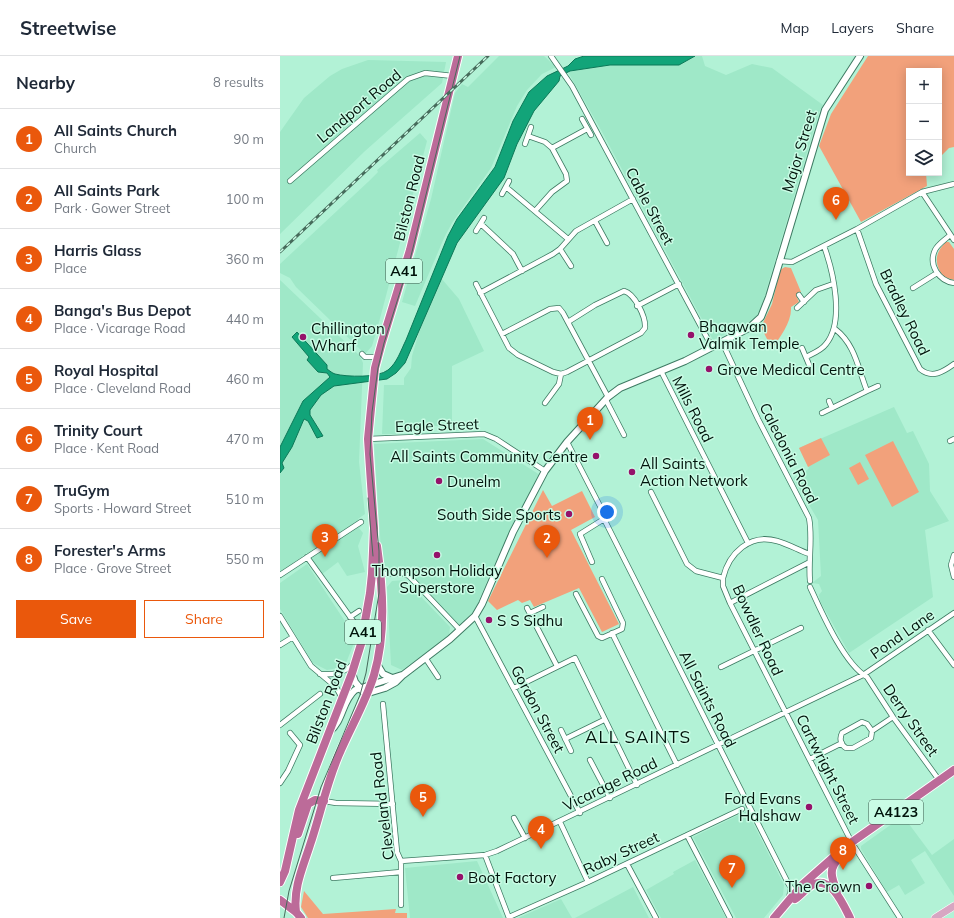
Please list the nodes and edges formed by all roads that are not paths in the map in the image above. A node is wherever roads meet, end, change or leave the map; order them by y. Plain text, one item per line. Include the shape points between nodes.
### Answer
1 (458, 56) edge
2 (551, 56) edge
3 (860, 56) edge
4 (453, 76) junction
5 (582, 118) dead end
6 (531, 127) dead end
7 (587, 129) junction
8 (591, 135) dead end
9 (528, 136) junction
10 (525, 144) dead end
11 (552, 148) junction
12 (290, 181) dead end
13 (509, 181) dead end
14 (954, 184) edge
15 (506, 187) junction
16 (922, 192) junction
17 (502, 194) dead end
18 (633, 199) junction
19 (535, 212) junction
20 (484, 218) dead end
21 (595, 220) junction
22 (480, 224) junction
23 (476, 230) dead end
24 (856, 230) junction
25 (950, 235) junction
26 (568, 239) junction
27 (954, 240) edge
28 (607, 243) dead end
29 (824, 246) junction
30 (560, 249) junction
31 (779, 261) junction
32 (571, 266) dead end
33 (522, 271) junction
34 (937, 273) junction
35 (954, 283) edge
36 (476, 284) dead end
37 (679, 284) junction
38 (833, 284) junction
39 (913, 288) dead end
40 (480, 293) junction
41 (799, 294) dead end
42 (804, 302) junction
43 (637, 306) junction
44 (796, 308) dead end
45 (568, 322) junction
46 (835, 329) junction
47 (502, 334) junction
48 (722, 342) junction
49 (712, 347) junction
50 (802, 348) dead end
51 (362, 354) dead end
52 (378, 357) junction
53 (806, 357) junction
54 (588, 361) junction
55 (954, 364) edge
56 (810, 367) dead end
57 (661, 371) junction
58 (561, 374) junction
59 (878, 386) dead end
60 (868, 391) junction
61 (607, 398) junction
62 (829, 401) dead end
63 (545, 403) dead end
64 (832, 408) junction
65 (822, 413) dead end
66 (624, 435) dead end
67 (368, 439) junction
68 (566, 442) junction
69 (545, 471) junction
70 (650, 492) dead end
71 (604, 518) junction
72 (360, 522) dead end
73 (374, 528) junction
74 (748, 543) junction
75 (809, 554) junction
76 (954, 556) edge
77 (307, 557) junction
78 (592, 562) dead end
79 (808, 563) junction
80 (380, 574) junction
81 (280, 575) edge
82 (954, 577) edge
83 (723, 578) junction
84 (602, 579) dead end
85 (810, 581) dead end
86 (810, 587) dead end
87 (576, 594) dead end
88 (730, 603) junction
89 (543, 606) dead end
90 (527, 608) dead end
91 (359, 611) dead end
92 (530, 613) junction
93 (954, 613) edge
94 (280, 616) edge
95 (475, 616) junction
96 (350, 617) junction
97 (356, 625) dead end
98 (801, 628) dead end
99 (460, 630) junction
100 (928, 630) junction
101 (612, 634) junction
102 (293, 637) junction
103 (280, 645) edge
104 (754, 651) junction
105 (426, 658) junction
106 (357, 659) junction
107 (377, 664) junction
108 (954, 665) edge
109 (557, 666) junction
110 (721, 667) dead end
111 (352, 673) junction
112 (320, 674) junction
113 (403, 674) junction
114 (863, 675) junction
115 (438, 677) dead end
116 (392, 678) junction
117 (370, 686) junction
118 (514, 688) junction
119 (363, 691) junction
120 (320, 694) dead end
121 (342, 699) junction
122 (383, 704) dead end
123 (786, 712) junction
124 (893, 718) junction
125 (604, 720) junction
126 (280, 725) edge
127 (561, 730) dead end
128 (330, 731) junction
129 (872, 731) junction
130 (290, 732) dead end
131 (565, 739) junction
132 (842, 743) junction
133 (718, 745) junction
134 (571, 750) dead end
135 (810, 759) junction
136 (590, 760) dead end
137 (677, 765) junction
138 (954, 770) edge
139 (940, 780) junction
140 (280, 783) edge
141 (637, 785) junction
142 (610, 798) junction
143 (324, 800) junction
144 (336, 803) junction
145 (393, 804) junction
146 (742, 809) dead end
147 (321, 810) junction
148 (580, 813) junction
149 (514, 818) dead end
150 (560, 822) junction
151 (687, 835) junction
152 (525, 838) junction
153 (851, 844) junction
154 (485, 855) junction
155 (401, 861) junction
156 (627, 864) junction
157 (285, 871) junction
158 (401, 872) junction
159 (333, 878) dead end
160 (280, 882) edge
161 (588, 882) junction
162 (788, 883) junction
163 (802, 885) junction
164 (839, 898) junction
165 (280, 900) edge
166 (401, 905) dead end
167 (954, 906) edge
168 (782, 910) junction
169 (299, 915) edge
170 (509, 917) edge
171 (656, 918) edge
172 (730, 918) edge
173 (774, 918) edge
174 (850, 918) edge
175 (900, 918) edge
176 (934, 918) edge

1 - 4 highway, Bilston Road / A41
2 - 18 street, Cable Street via 567,77
3 - 31 street, Major Street via 825,110
4 - 12 street, Landport Road via 425,73 408,79
4 - 52 highway, Bilston Road / A41 via 410,250
5 - 7 street
6 - 9 street
7 - 8 street
7 - 11 street
9 - 10 street
9 - 11 street via 545,142
11 - 19 street via 567,181 552,192
13 - 15 street
14 - 16 street
15 - 17 street
15 - 19 street
16 - 24 street
16 - 25 street
18 - 21 street
18 - 37 street, Cable Street
19 - 26 street
20 - 22 street
21 - 26 street
21 - 28 street
22 - 23 street
22 - 33 street via 513,254
24 - 29 street
24 - 55 street, Bradley Road via 876,284 920,369 933,375
25 - 27 street
25 - 34 street via 935,251 933,262
26 - 30 street
29 - 31 street via 792,262
29 - 38 street via 832,268
30 - 32 street
30 - 33 street
31 - 48 street, Major Street via 761,317 749,328
33 - 40 street
34 - 35 street
34 - 39 street
36 - 40 street
37 - 43 street
37 - 49 street, Cable Street
38 - 42 street via 816,290
38 - 46 street
40 - 47 street
41 - 42 street
42 - 44 street
43 - 45 street via 630,294 621,292
43 - 54 street via 645,321 644,330
45 - 47 street via 561,310 556,307
45 - 54 street
46 - 53 street via 826,344
46 - 60 street via 845,336 854,352
47 - 58 street via 513,351
48 - 49 street, Major Street
48 - 75 street, Caledonia Road via 758,419 807,512 811,531
49 - 57 street, Major Street
50 - 53 street
51 - 52 street
52 - 67 highway, Bilston Road / A41
53 - 56 street
54 - 58 street
54 - 61 street
57 - 61 street, Major Street via 620,388
57 - 74 street, Mills Road
58 - 63 street via 559,384
59 - 60 street
60 - 64 street
61 - 66 street
61 - 68 street, Major Street
62 - 64 street
64 - 65 street
67 - 69 street, Eagle Street via 484,434
67 - 73 highway, Bilston Road / A41
68 - 69 street, Major Street
68 - 71 street, All Saints Road
69 - 95 street, Major Street via 513,532
70 - 83 street, Bowdler Road via 688,564 696,571
71 - 78 street via 580,534
71 - 133 street, All Saints Road
72 - 77 street
73 - 80 highway, Bilston Road / A41
73 - 106 highway, Bilston Road / A41 via 370,593
74 - 75 street via 770,539
74 - 83 street via 733,555
75 - 79 street, Caledonia Road
76 - 82 street via 951,565
77 - 81 street
77 - 96 street
79 - 85 street, Caledonia Road
79 - 88 street
80 - 99 street via 402,573 409,576
80 - 107 highway, Bilston Road / A41 via 382,626
83 - 88 street, Bowdler Road via 723,586
84 - 101 street via 623,623 622,629
86 - 114 street via 842,648
87 - 101 street via 598,636 602,638
88 - 104 street, Bowdler Road
89 - 92 street
90 - 92 street
91 - 96 street
92 - 109 street
93 - 100 street, Pond Lane
94 - 102 street
95 - 99 street, Major Street
95 - 118 street, Gordon Street
96 - 97 street
98 - 104 street
99 - 105 street, Major Street
100 - 108 street
100 - 114 street, Pond Lane
101 - 137 street
102 - 103 street
102 - 112 street via 311,666
104 - 110 street
104 - 123 street, Bowdler Road
105 - 113 street, Major Street
105 - 115 street
106 - 111 highway, Bilston Road / A41
106 - 112 street via 341,673
107 - 116 street via 383,674
107 - 117 highway, Bilston Road / A41
109 - 118 street
109 - 125 street via 575,658
111 - 119 street via 355,682
111 - 121 highway, Bilston Road / A41
112 - 121 street via 336,687
113 - 116 street
113 - 119 street via 388,687
114 - 123 street, Vicarage Road
114 - 124 street, Derry Street via 867,677
116 - 117 street
117 - 119 highway, Bilston Road / A41
118 - 148 street, Gordon Street
119 - 128 street via 352,693 337,726
119 - 143 highway, Bilston Road / A41
120 - 126 street
121 - 128 highway, Bilston Road / A41
122 - 145 street, Cleveland Road
123 - 133 street, Vicarage Road
123 - 135 street, Cartwright Street
124 - 129 street
124 - 139 street, Derry Street
125 - 131 street
125 - 141 street
127 - 131 street
128 - 157 highway, Bilston Road / A41 via 299,810
129 - 132 street via 871,738 853,748 846,748
129 - 132 street via 862,722 842,733
130 - 140 street via 300,745
131 - 134 street
132 - 135 street
133 - 137 street, Vicarage Road
133 - 162 street, All Saints Road
135 - 153 street, Cartwright Street
136 - 142 street
137 - 141 street, Vicarage Road
138 - 139 highway, A4123
139 - 153 highway, A4123
141 - 142 street, Vicarage Road
142 - 148 street, Vicarage Road
143 - 144 street
143 - 147 highway, Bilston Road / A41
143 - 157 highway via 315,800 307,806 292,857
144 - 145 street
144 - 147 street via 329,804
145 - 155 street, Cleveland Road via 396,852
146 - 151 street, Raby Street
147 - 169 highway, Bilston Road / A41 via 296,890
148 - 150 street, Vicarage Road
149 - 152 street
150 - 152 street, Vicarage Road
150 - 161 street
151 - 156 street, Raby Street
151 - 172 street
152 - 154 street, Vicarage Road
153 - 163 highway, A4123
153 - 164 highway, A4123 via 833,864 831,870
153 - 175 street, Cartwright Street
154 - 155 street, Vicarage Road
154 - 170 street
155 - 158 street, Cleveland Road
156 - 161 street, Raby Street
156 - 171 street
157 - 160 highway, Bilston Road / A41
158 - 159 street
158 - 166 street, Cleveland Road
161 - 170 street, Raby Street
162 - 163 street
162 - 168 street via 790,894
163 - 168 highway, A4123
164 - 168 highway, A4123 via 833,889 817,883 811,885
164 - 174 highway, A4123
165 - 169 highway
167 - 176 main road
168 - 173 highway, A4123

